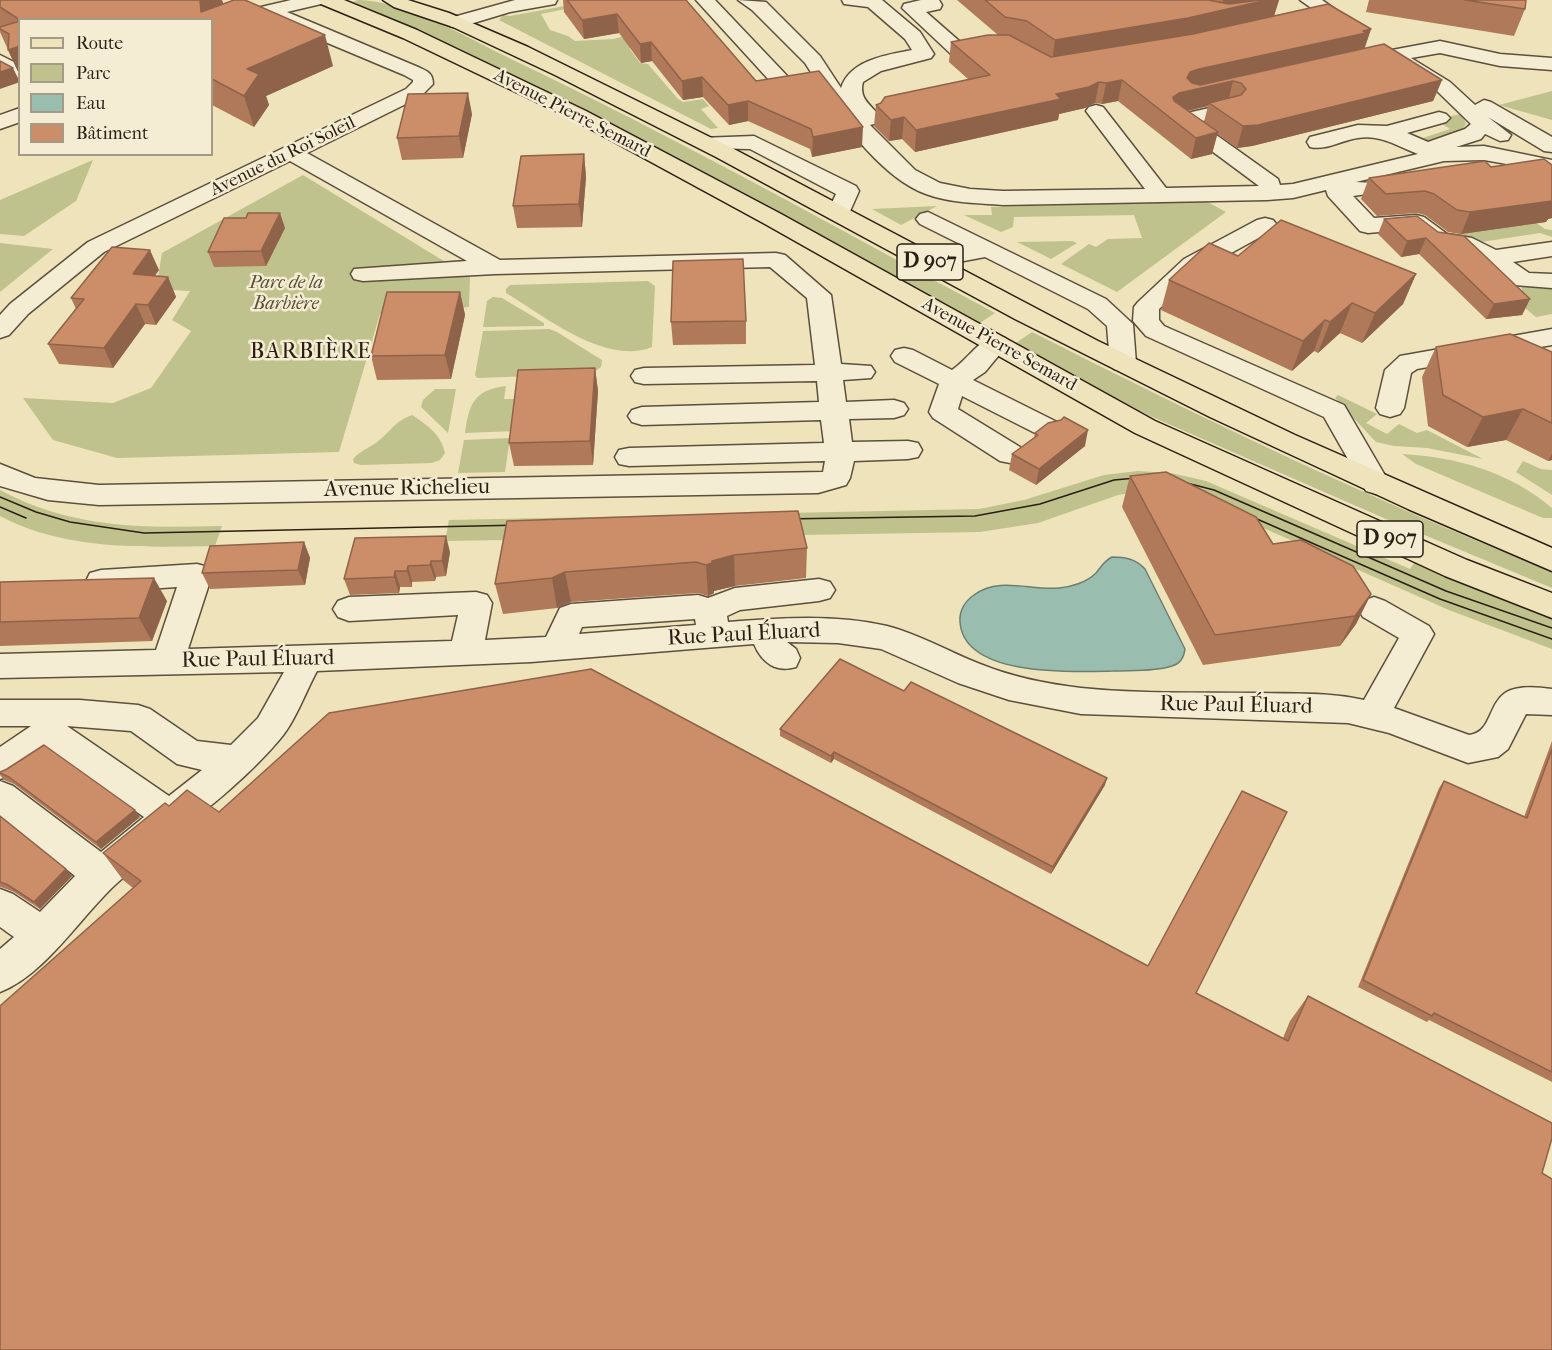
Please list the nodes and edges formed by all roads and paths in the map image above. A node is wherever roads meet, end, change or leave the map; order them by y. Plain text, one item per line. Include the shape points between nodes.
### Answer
1 (314, 0) edge
2 (328, 0) edge
3 (386, 0) edge
4 (705, 0) edge
5 (747, 0) edge
6 (851, 0) edge
7 (930, 0) edge
8 (541, 1) edge
9 (406, 3) edge
10 (498, 4) edge
11 (1317, 4) edge
12 (268, 10) junction
13 (1299, 20) edge
14 (457, 22) junction
15 (213, 34) edge
16 (924, 54) junction
17 (1391, 54) junction
18 (1500, 60) junction
19 (0, 61) edge
20 (1552, 64) edge
21 (1333, 67) edge
22 (1417, 71) junction
23 (18, 73) edge
24 (825, 81) junction
25 (1357, 81) edge
26 (1252, 85) edge
27 (1443, 86) junction
28 (1194, 98) edge
29 (1268, 101) edge
30 (1095, 111) dead end
31 (18, 115) edge
32 (1439, 118) dead end
33 (0, 123) edge
34 (1483, 124) junction
35 (1386, 132) junction
36 (18, 133) edge
37 (0, 141) edge
38 (1318, 142) dead end
39 (1424, 149) junction
40 (291, 153) junction
41 (1547, 159) edge
42 (1270, 184) junction
43 (1155, 186) junction
44 (1552, 190) edge
45 (928, 219) dead end
46 (1265, 225) dead end
47 (988, 249) junction
48 (1552, 249) edge
49 (1492, 258) junction
50 (927, 261) junction
51 (495, 267) junction
52 (363, 274) dead end
53 (1552, 281) edge
54 (0, 330) edge
55 (1552, 337) edge
56 (996, 343) junction
57 (904, 356) dead end
58 (1123, 363) junction
59 (829, 372) junction
60 (862, 372) dead end
61 (644, 376) dead end
62 (954, 381) junction
63 (1390, 408) dead end
64 (834, 410) junction
65 (894, 410) dead end
66 (642, 416) dead end
67 (1047, 428) edge
68 (839, 450) junction
69 (908, 450) dead end
70 (1010, 454) edge
71 (629, 457) dead end
72 (0, 474) edge
73 (1376, 484) junction
74 (1552, 560) edge
75 (69, 583) edge
76 (819, 590) dead end
77 (1552, 606) edge
78 (348, 609) dead end
79 (1374, 609) dead end
80 (712, 623) junction
81 (765, 631) junction
82 (466, 653) junction
83 (784, 658) dead end
84 (307, 659) junction
85 (168, 662) junction
86 (0, 666) edge
87 (1552, 702) edge
88 (0, 713) edge
89 (1372, 716) junction
90 (238, 760) junction
91 (0, 765) edge
92 (0, 796) edge
93 (169, 815) junction
94 (101, 874) junction
95 (0, 906) edge
96 (43, 936) junction
97 (0, 974) edge

1 - 12 street
2 - 56 main road, Avenue Pierre Semard / D 907 via 410,34 579,116
3 - 9 main road, Avenue Pierre Semard
4 - 24 street via 787,88
5 - 24 street via 759,6 813,60
6 - 16 street via 873,2 913,36
7 - 16 street via 933,5 911,8 969,50
8 - 10 street
9 - 14 main road, Avenue Pierre Semard / D 907
10 - 14 street
11 - 13 street
11 - 17 street
12 - 15 street
12 - 40 street, Avenue du Roi Soleil via 423,76 423,84 413,93
14 - 50 main road, Avenue Pierre Semard / D 907 via 708,143
16 - 43 street via 866,70 852,86 854,100 920,171 952,182 987,187
17 - 18 street via 1440,47
17 - 21 street
17 - 22 street
18 - 20 street
18 - 22 street
19 - 23 street
22 - 25 street
22 - 27 street
24 - 41 street via 844,109 907,175 933,189 970,196 1267,194 1444,154
26 - 28 street
27 - 34 street
27 - 41 street via 1488,108
29 - 42 street via 1181,120
30 - 43 street
31 - 33 street
32 - 35 street
34 - 39 street via 1473,134
34 - 41 street
35 - 38 street via 1358,131
35 - 39 street
36 - 37 street
39 - 41 street via 1469,146
39 - 42 street via 1292,183
40 - 51 street
40 - 54 street, Avenue du Roi Soleil via 96,247
42 - 43 street
44 - 49 street via 1526,171 1501,166 1439,171 1373,181 1368,188 1336,191 1368,226 1416,222 1441,240 1464,243
45 - 47 street
46 - 73 street via 1193,264 1147,307 1146,321 1155,331 1334,411
47 - 50 street
47 - 58 street via 1097,304 1120,324
48 - 49 street
49 - 53 street via 1523,280
50 - 58 main road, Avenue Pierre Semard / D 907
51 - 52 street
51 - 59 street via 776,260 819,295
55 - 63 street via 1409,362 1398,370
56 - 62 street via 976,366
56 - 77 main road, Avenue Pierre Semard / D 907 via 1145,427 1456,568
57 - 62 street
58 - 73 main road, Avenue Pierre Semard / D 907
59 - 60 street
59 - 61 street
59 - 64 street
62 - 67 street
62 - 70 street via 943,412
64 - 65 street
64 - 66 street
64 - 68 street
68 - 69 street
68 - 71 street
68 - 72 street, Avenue Richelieu via 836,478 818,483 99,495 57,492
73 - 74 main road, Avenue Pierre Semard / D 907
75 - 85 street via 197,575
76 - 80 street via 735,598
78 - 82 street via 476,603
79 - 89 street via 1418,634
80 - 81 street, Rue Paul Éluard
80 - 82 street, Rue Paul Éluard via 557,648
81 - 83 street via 772,648
81 - 89 street, Rue Paul Éluard via 838,631 886,638 1021,691 1081,701 1307,706
82 - 84 street, Rue Paul Éluard
84 - 85 street, Rue Paul Éluard
84 - 90 street via 270,728
85 - 86 street, Rue Paul Éluard
87 - 89 street, Rue Paul Éluard via 1517,702 1508,712 1497,738 1486,747 1468,749
88 - 90 street via 138,718 189,754
90 - 93 street
91 - 93 street via 49,732
92 - 94 street
93 - 94 street
94 - 96 street
95 - 96 street
96 - 97 street

